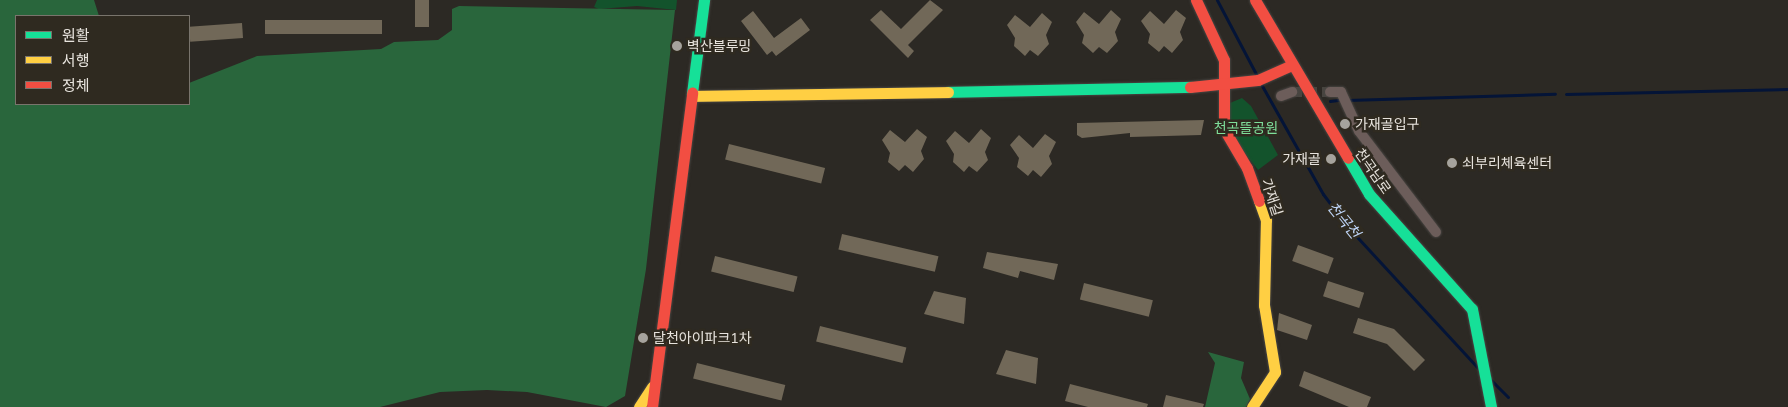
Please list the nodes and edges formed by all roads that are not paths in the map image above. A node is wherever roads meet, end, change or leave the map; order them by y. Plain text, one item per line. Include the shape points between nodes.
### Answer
1 (704, 0) edge
2 (1196, 0) edge
3 (1256, 0) edge
4 (1292, 65) junction
5 (1226, 86) junction
6 (1292, 92) tunnel mouth
7 (1330, 92) tunnel mouth
8 (692, 96) junction
9 (1281, 96) dead end
10 (1436, 232) dead end
11 (656, 377) junction
12 (1491, 402) edge
13 (639, 407) edge
14 (652, 407) edge
15 (1252, 407) edge

1 - 8 street
2 - 5 street, 가재길 via 1222,56
3 - 4 street, 천곡남로
4 - 5 street via 1274,74
4 - 12 street, 천곡남로 via 1369,194 1465,299 1482,344
5 - 8 street
5 - 15 street, 가재길 via 1224,129 1247,168 1266,220 1263,296 1276,372
6 - 9 street
7 - 10 street via 1341,92 1359,131
8 - 11 street
11 - 13 street
11 - 14 street

